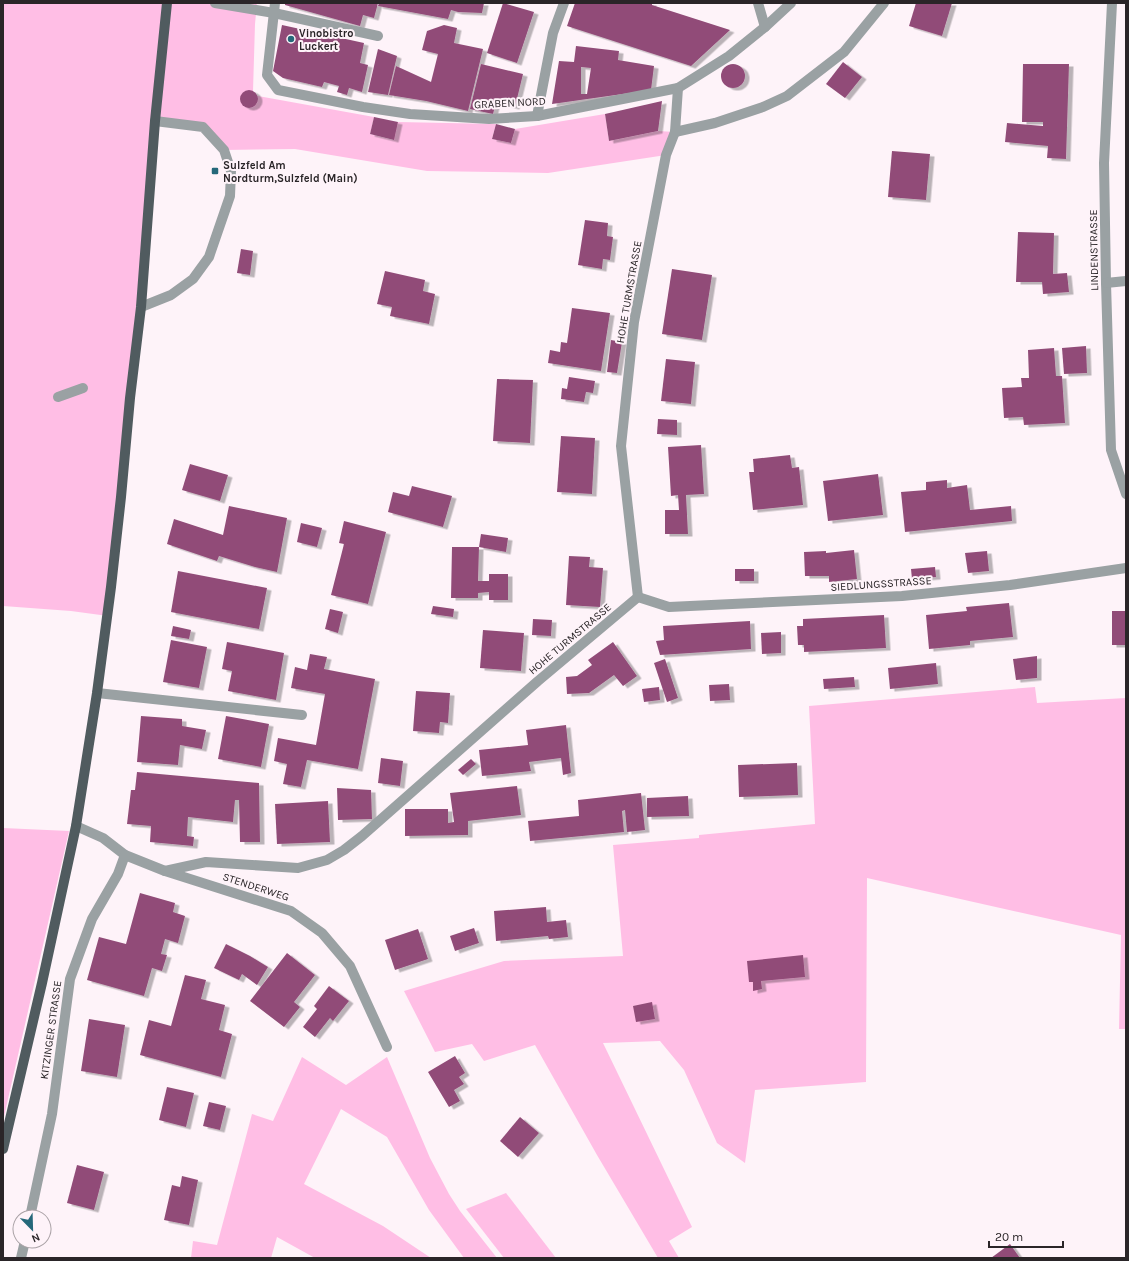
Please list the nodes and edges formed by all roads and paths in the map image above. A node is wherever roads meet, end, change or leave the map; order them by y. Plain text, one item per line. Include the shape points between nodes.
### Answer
1 (166, 3) edge
2 (215, 3) edge
3 (564, 3) edge
4 (758, 3) edge
5 (791, 3) edge
6 (884, 3) edge
7 (1112, 3) edge
8 (275, 8) edge
9 (765, 27) junction
10 (378, 36) dead end
11 (678, 88) junction
12 (537, 116) junction
13 (155, 121) junction
14 (675, 132) junction
15 (1126, 281) edge
16 (1106, 283) junction
17 (141, 308) junction
18 (83, 388) dead end
19 (58, 397) dead end
20 (1126, 494) edge
21 (1126, 568) edge
22 (638, 597) junction
23 (97, 692) junction
24 (302, 716) dead end
25 (76, 826) junction
26 (125, 855) junction
27 (165, 871) junction
28 (387, 1047) dead end
29 (3, 1149) edge
30 (32, 1209) edge

1 - 13 main road
2 - 8 street
3 - 12 street via 553,34
4 - 9 street
5 - 9 street, GRABEN NORD
6 - 14 street via 844,52 787,96 763,107
7 - 16 street, LINDENSTRASSE via 1104,162
8 - 10 street
8 - 12 street, GRABEN NORD via 267,75 278,90 410,114 489,119
9 - 11 street, GRABEN NORD via 729,56
11 - 12 street, GRABEN NORD
11 - 14 street, HOHE TURMSTRASSE
13 - 17 main road
13 - 17 street via 203,128 224,150 231,171 230,196 209,257 193,279 171,295
14 - 22 street, HOHE TURMSTRASSE via 666,155 634,322 622,446
15 - 16 street
16 - 20 street, LINDENSTRASSE via 1111,450
17 - 23 main road
18 - 19 street
21 - 22 street, SIEDLUNGSSTRASSE via 1010,585 902,596 668,607
22 - 27 street, HOHE TURMSTRASSE via 362,836 327,860 298,868 206,862
23 - 24 street
23 - 25 main road
25 - 26 street via 103,838
25 - 29 main road
26 - 27 street
26 - 30 street, KITZINGER STRASSE via 118,874 92,919 70,979 52,1114
27 - 28 street, STENDERWEG via 291,911 322,933 350,966

